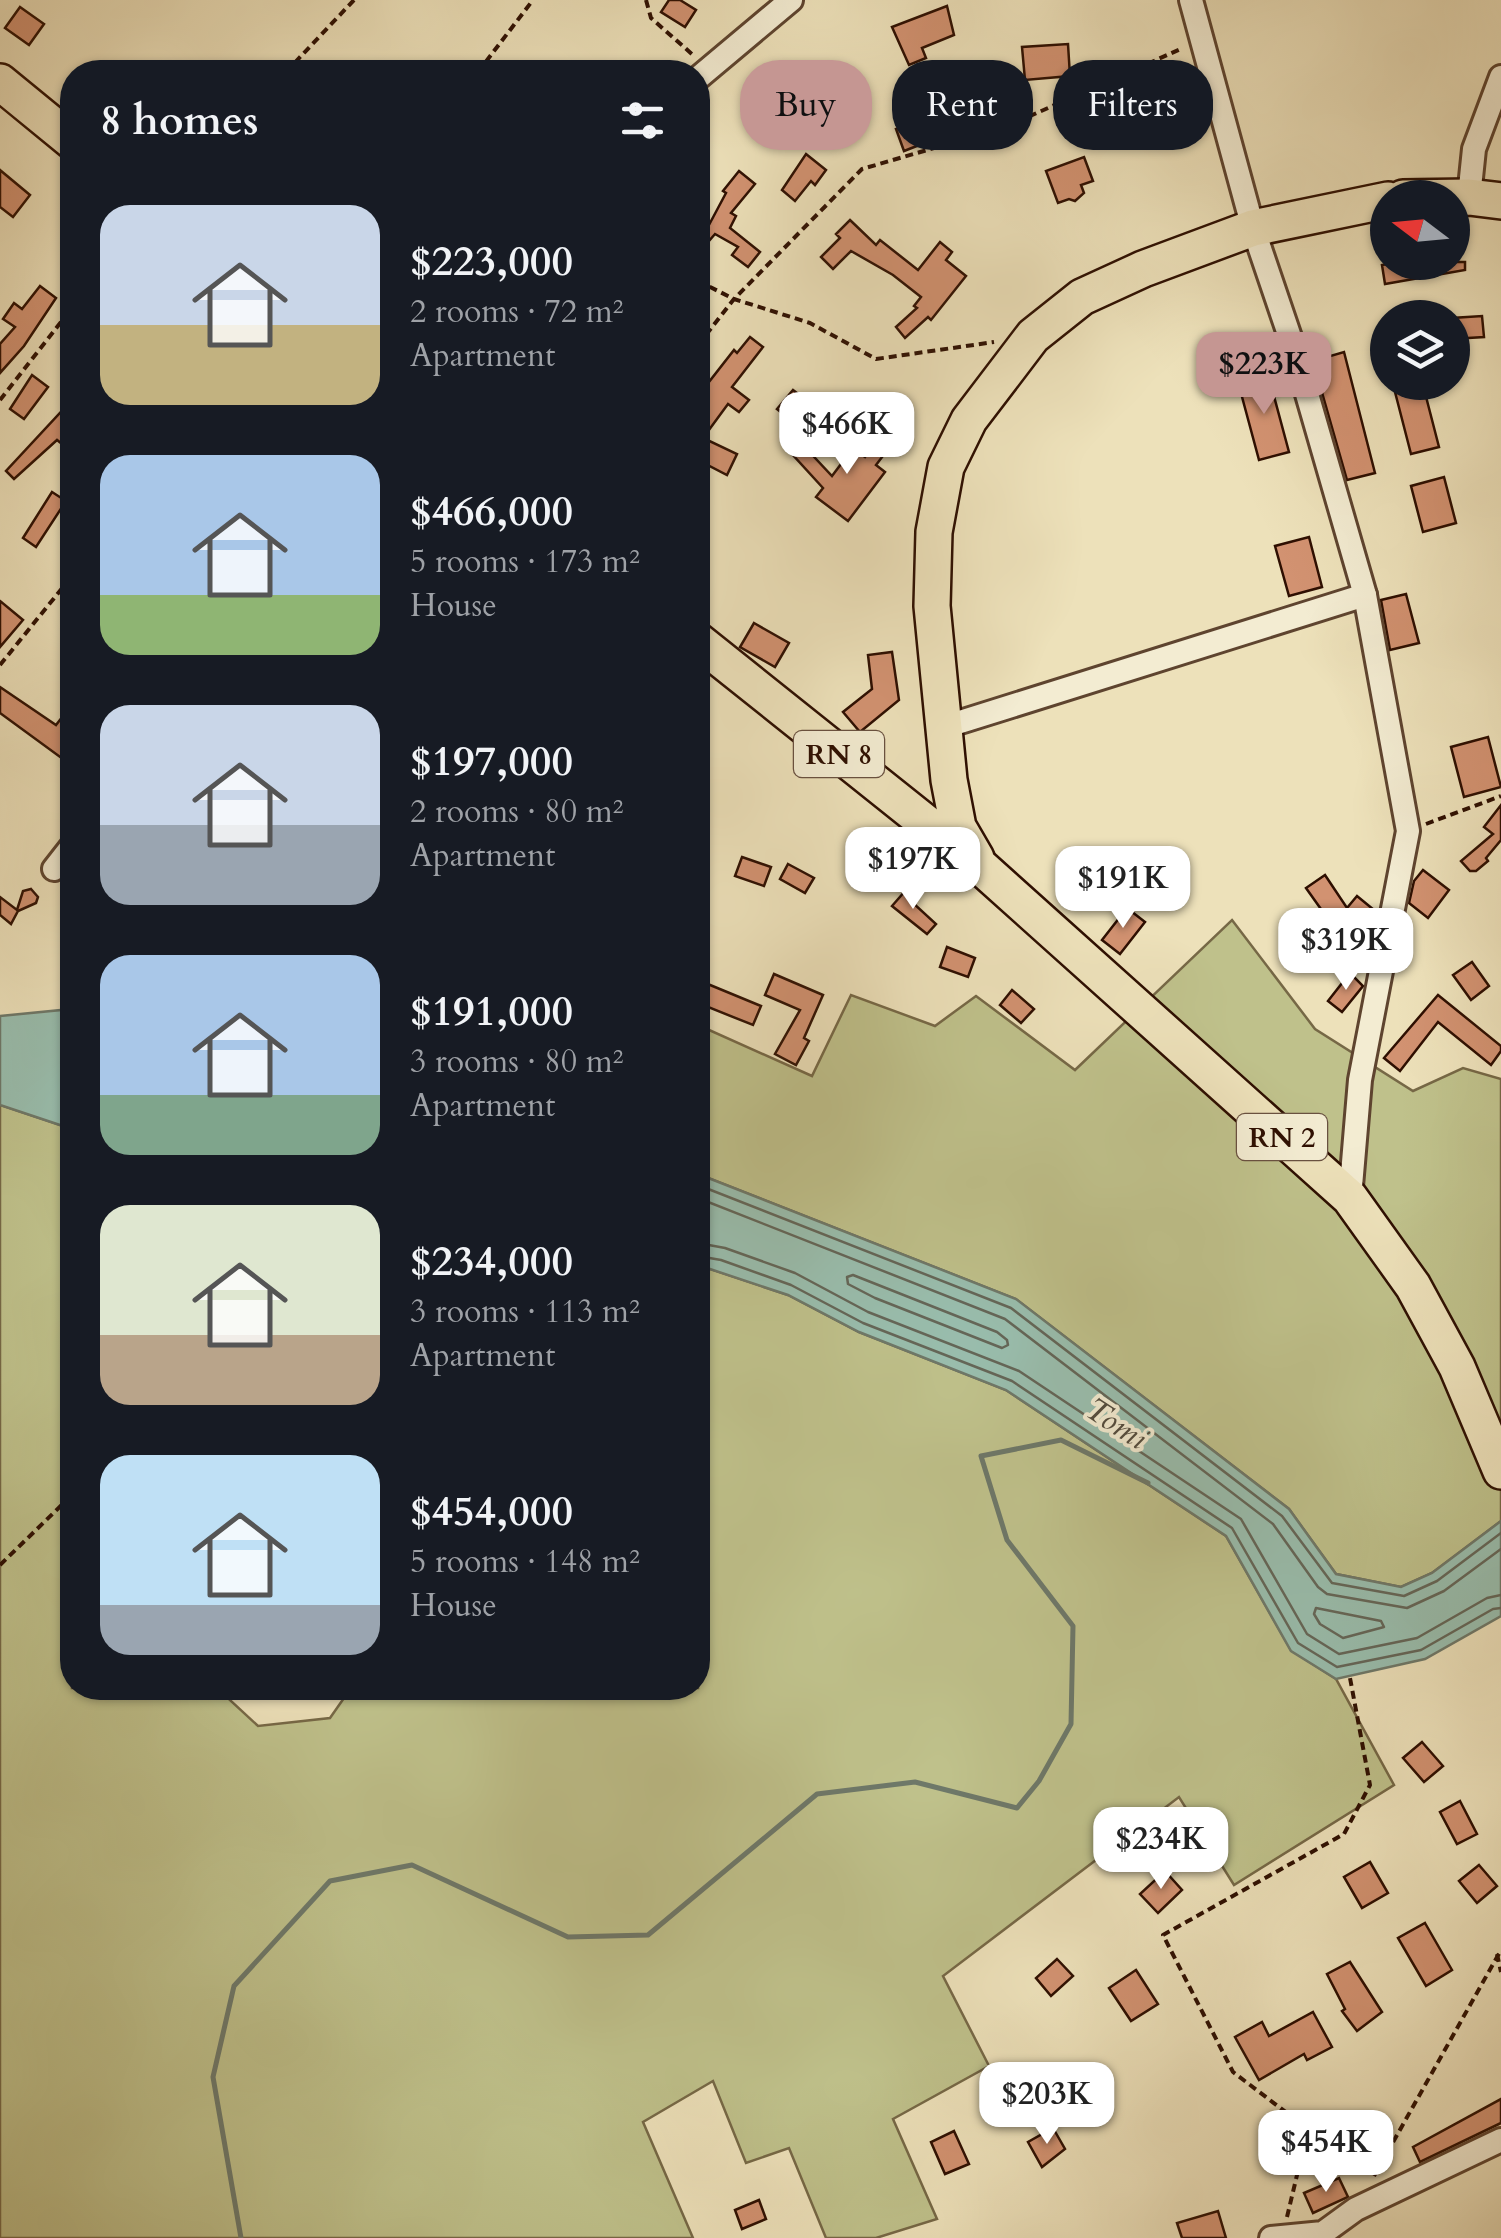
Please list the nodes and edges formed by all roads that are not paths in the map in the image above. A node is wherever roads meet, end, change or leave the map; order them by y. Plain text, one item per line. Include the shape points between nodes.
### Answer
1 (791, 0) edge
2 (1191, 0) edge
3 (710, 66) edge
4 (1501, 77) edge
5 (0, 82) edge
6 (60, 131) edge
7 (1485, 199) edge
8 (1370, 204) edge
9 (1253, 228) junction
10 (1365, 595) junction
11 (710, 651) edge
12 (941, 728) junction
13 (60, 861) edge
14 (982, 867) junction
15 (54, 869) dead end
16 (1350, 1198) junction
17 (1501, 1471) edge
18 (1501, 2140) edge
19 (1278, 2237) edge

1 - 3 street
2 - 9 street
4 - 7 street via 1474,149
5 - 6 main road
8 - 9 main road, RN 2
9 - 10 street
9 - 12 main road, RN 2 via 1082,297 1033,336 969,420 946,467 934,532
10 - 12 street
10 - 16 street via 1408,831 1360,1080
11 - 14 main road, RN 8
12 - 14 main road, RN 2 via 958,826
13 - 15 street
14 - 16 main road, RN 2
16 - 17 main road, RN 2 via 1413,1286 1458,1368
18 - 19 street via 1356,2209 1323,2233

